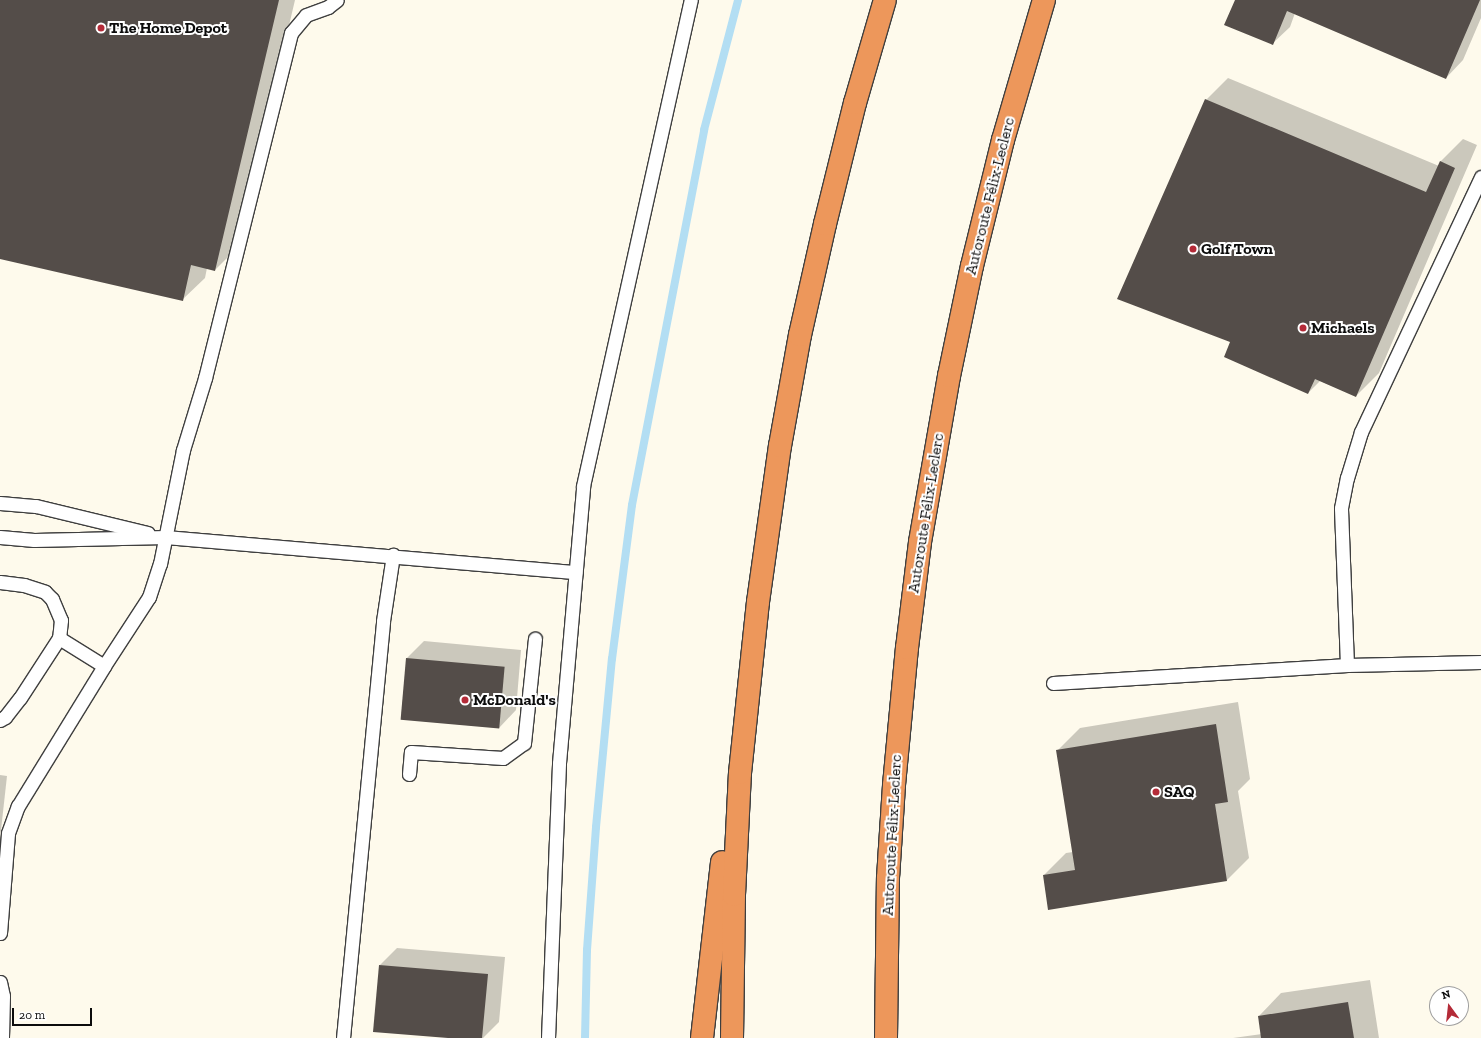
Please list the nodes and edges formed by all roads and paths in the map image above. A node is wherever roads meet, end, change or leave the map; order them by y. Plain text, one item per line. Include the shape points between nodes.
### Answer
1 (337, 0) edge
2 (691, 0) edge
3 (885, 0) edge
4 (1044, 0) edge
5 (1481, 177) edge
6 (0, 503) edge
7 (0, 537) edge
8 (166, 537) junction
9 (392, 555) junction
10 (576, 572) junction
11 (0, 582) edge
12 (59, 638) junction
13 (535, 639) dead end
14 (1481, 662) edge
15 (751, 665) junction
16 (1347, 665) junction
17 (104, 666) junction
18 (1053, 682) dead end
19 (0, 720) edge
20 (409, 774) dead end
21 (0, 933) edge
22 (0, 982) edge
23 (2, 1038) edge
24 (343, 1038) edge
25 (548, 1038) edge
26 (702, 1038) edge
27 (732, 1038) edge
28 (886, 1038) edge

1 - 8 lane via 328,7 306,15 290,33 205,378 183,450
2 - 10 lane via 583,486
3 - 15 highway via 840,162 800,335 780,446
4 - 28 highway, Autoroute Félix-Leclerc via 1003,140 972,266 946,392 920,542 907,648 888,878
5 - 16 lane via 1361,432 1347,478 1342,508
6 - 8 lane via 36,506
7 - 8 lane via 34,540
8 - 9 lane
8 - 17 lane via 149,598
9 - 10 lane
9 - 24 lane via 382,621
10 - 25 lane via 559,764
11 - 12 lane via 35,587 45,592 52,599 61,620
12 - 17 lane
12 - 19 lane via 20,698 6,717
13 - 20 lane via 524,743 503,758 412,752
14 - 16 lane
15 - 26 highway via 717,904
15 - 27 highway via 740,773 734,895
16 - 18 lane
17 - 21 lane via 18,806 8,833
22 - 23 lane via 3,996

